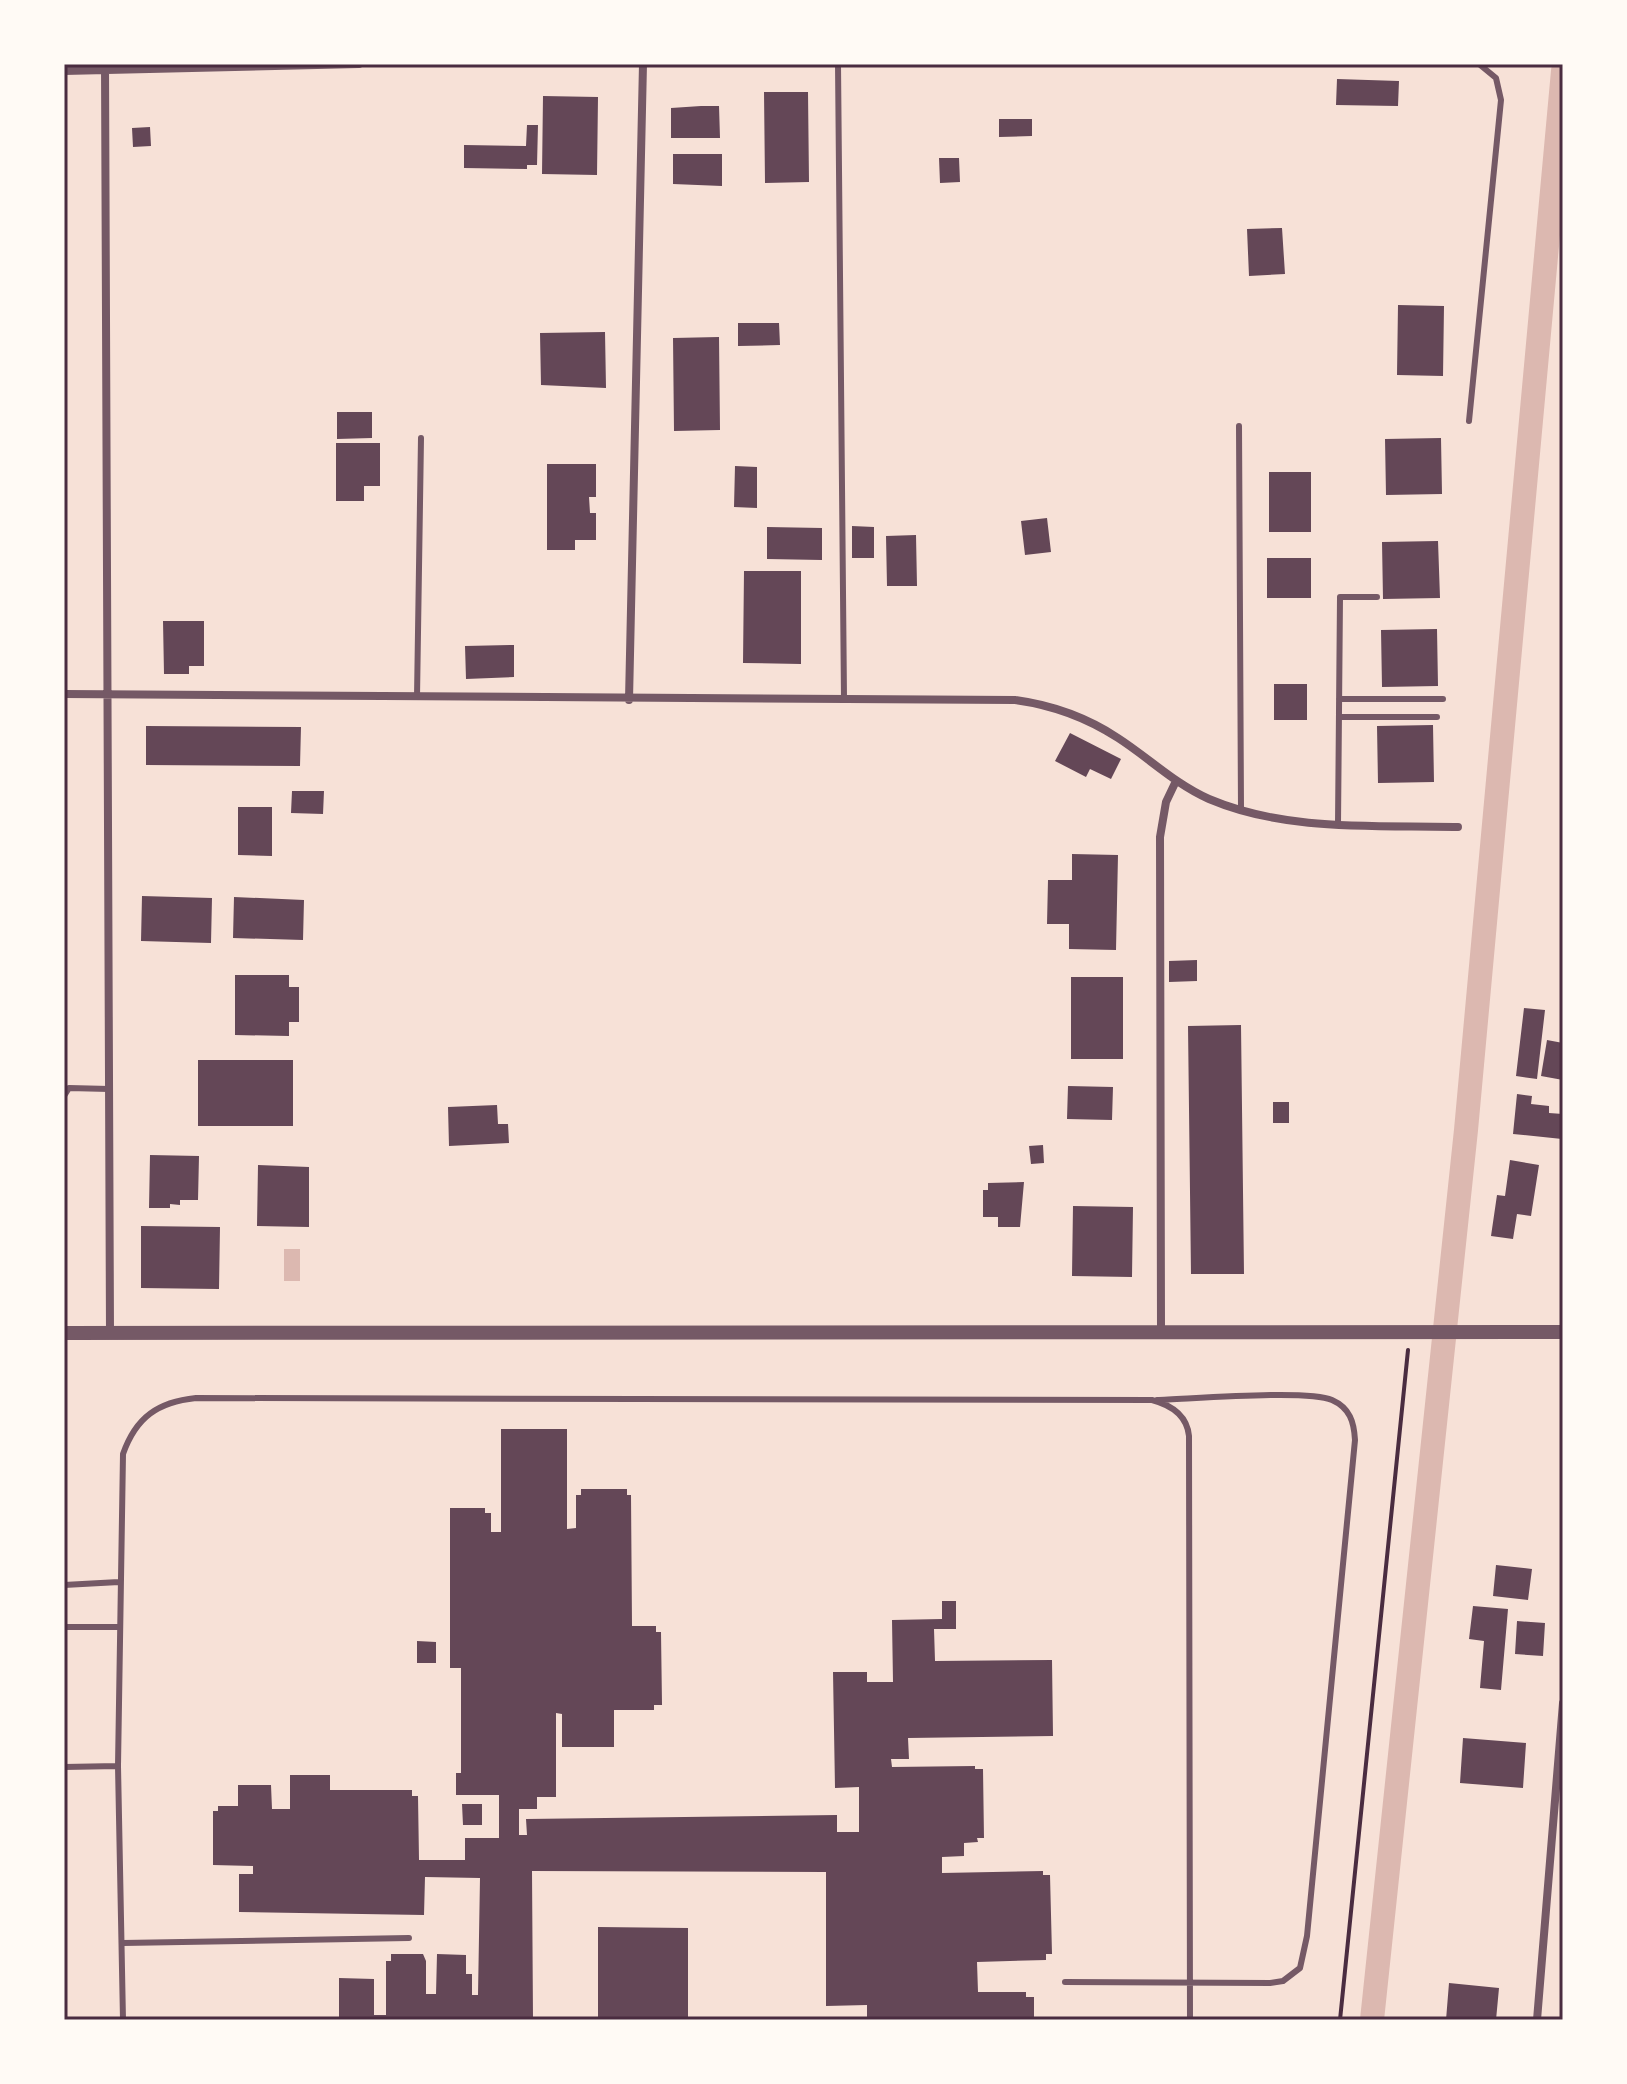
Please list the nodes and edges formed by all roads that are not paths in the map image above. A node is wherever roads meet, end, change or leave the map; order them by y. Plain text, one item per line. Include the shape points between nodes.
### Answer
1 (359, 64) edge
2 (643, 64) edge
3 (838, 64) edge
4 (1479, 64) edge
5 (106, 67) edge
6 (64, 71) edge
7 (1469, 421) dead end
8 (1239, 426) dead end
9 (421, 438) dead end
10 (1377, 597) dead end
11 (108, 693) junction
12 (64, 694) edge
13 (417, 697) junction
14 (844, 698) junction
15 (1339, 699) junction
16 (1443, 699) dead end
17 (629, 700) junction
18 (1339, 717) junction
19 (1437, 717) dead end
20 (1176, 781) junction
21 (1241, 810) junction
22 (1338, 825) junction
23 (1458, 827) dead end
24 (109, 1089) junction
25 (64, 1096) edge
26 (1161, 1331) junction
27 (110, 1332) junction
28 (1563, 1332) edge
29 (64, 1333) edge
30 (1152, 1400) junction
31 (119, 1582) junction
32 (64, 1585) edge
33 (64, 1627) edge
34 (118, 1627) junction
35 (1563, 1703) edge
36 (118, 1766) junction
37 (64, 1767) edge
38 (409, 1938) dead end
39 (123, 1943) junction
40 (1065, 1982) dead end
41 (1190, 1983) junction
42 (123, 2020) edge
43 (1190, 2020) edge
44 (1537, 2020) edge

1 - 5 street
2 - 17 street
3 - 14 lane
4 - 7 lane via 1496,78 1501,100
5 - 6 street
5 - 11 street
8 - 21 lane
9 - 13 lane
10 - 15 lane via 1340,597
11 - 12 street
11 - 13 street
11 - 24 street
13 - 17 street
14 - 17 street
14 - 20 street via 1042,704 1105,730
15 - 16 lane
15 - 18 lane
18 - 19 lane
18 - 22 lane
20 - 21 street
20 - 26 street via 1160,837
21 - 22 street
22 - 23 street
24 - 25 lane via 69,1088
24 - 27 street
26 - 27 street
26 - 28 street
27 - 29 street
30 - 31 lane via 171,1401 138,1423 123,1454
30 - 41 lane via 1181,1415 1189,1436
30 - 41 lane via 1325,1397 1347,1410 1355,1431 1303,1960 1292,1975 1270,1983
31 - 32 lane
31 - 34 lane
33 - 34 lane
34 - 36 lane
35 - 44 street
36 - 37 lane
36 - 39 lane
38 - 39 lane
39 - 42 lane
40 - 41 lane
41 - 43 lane

